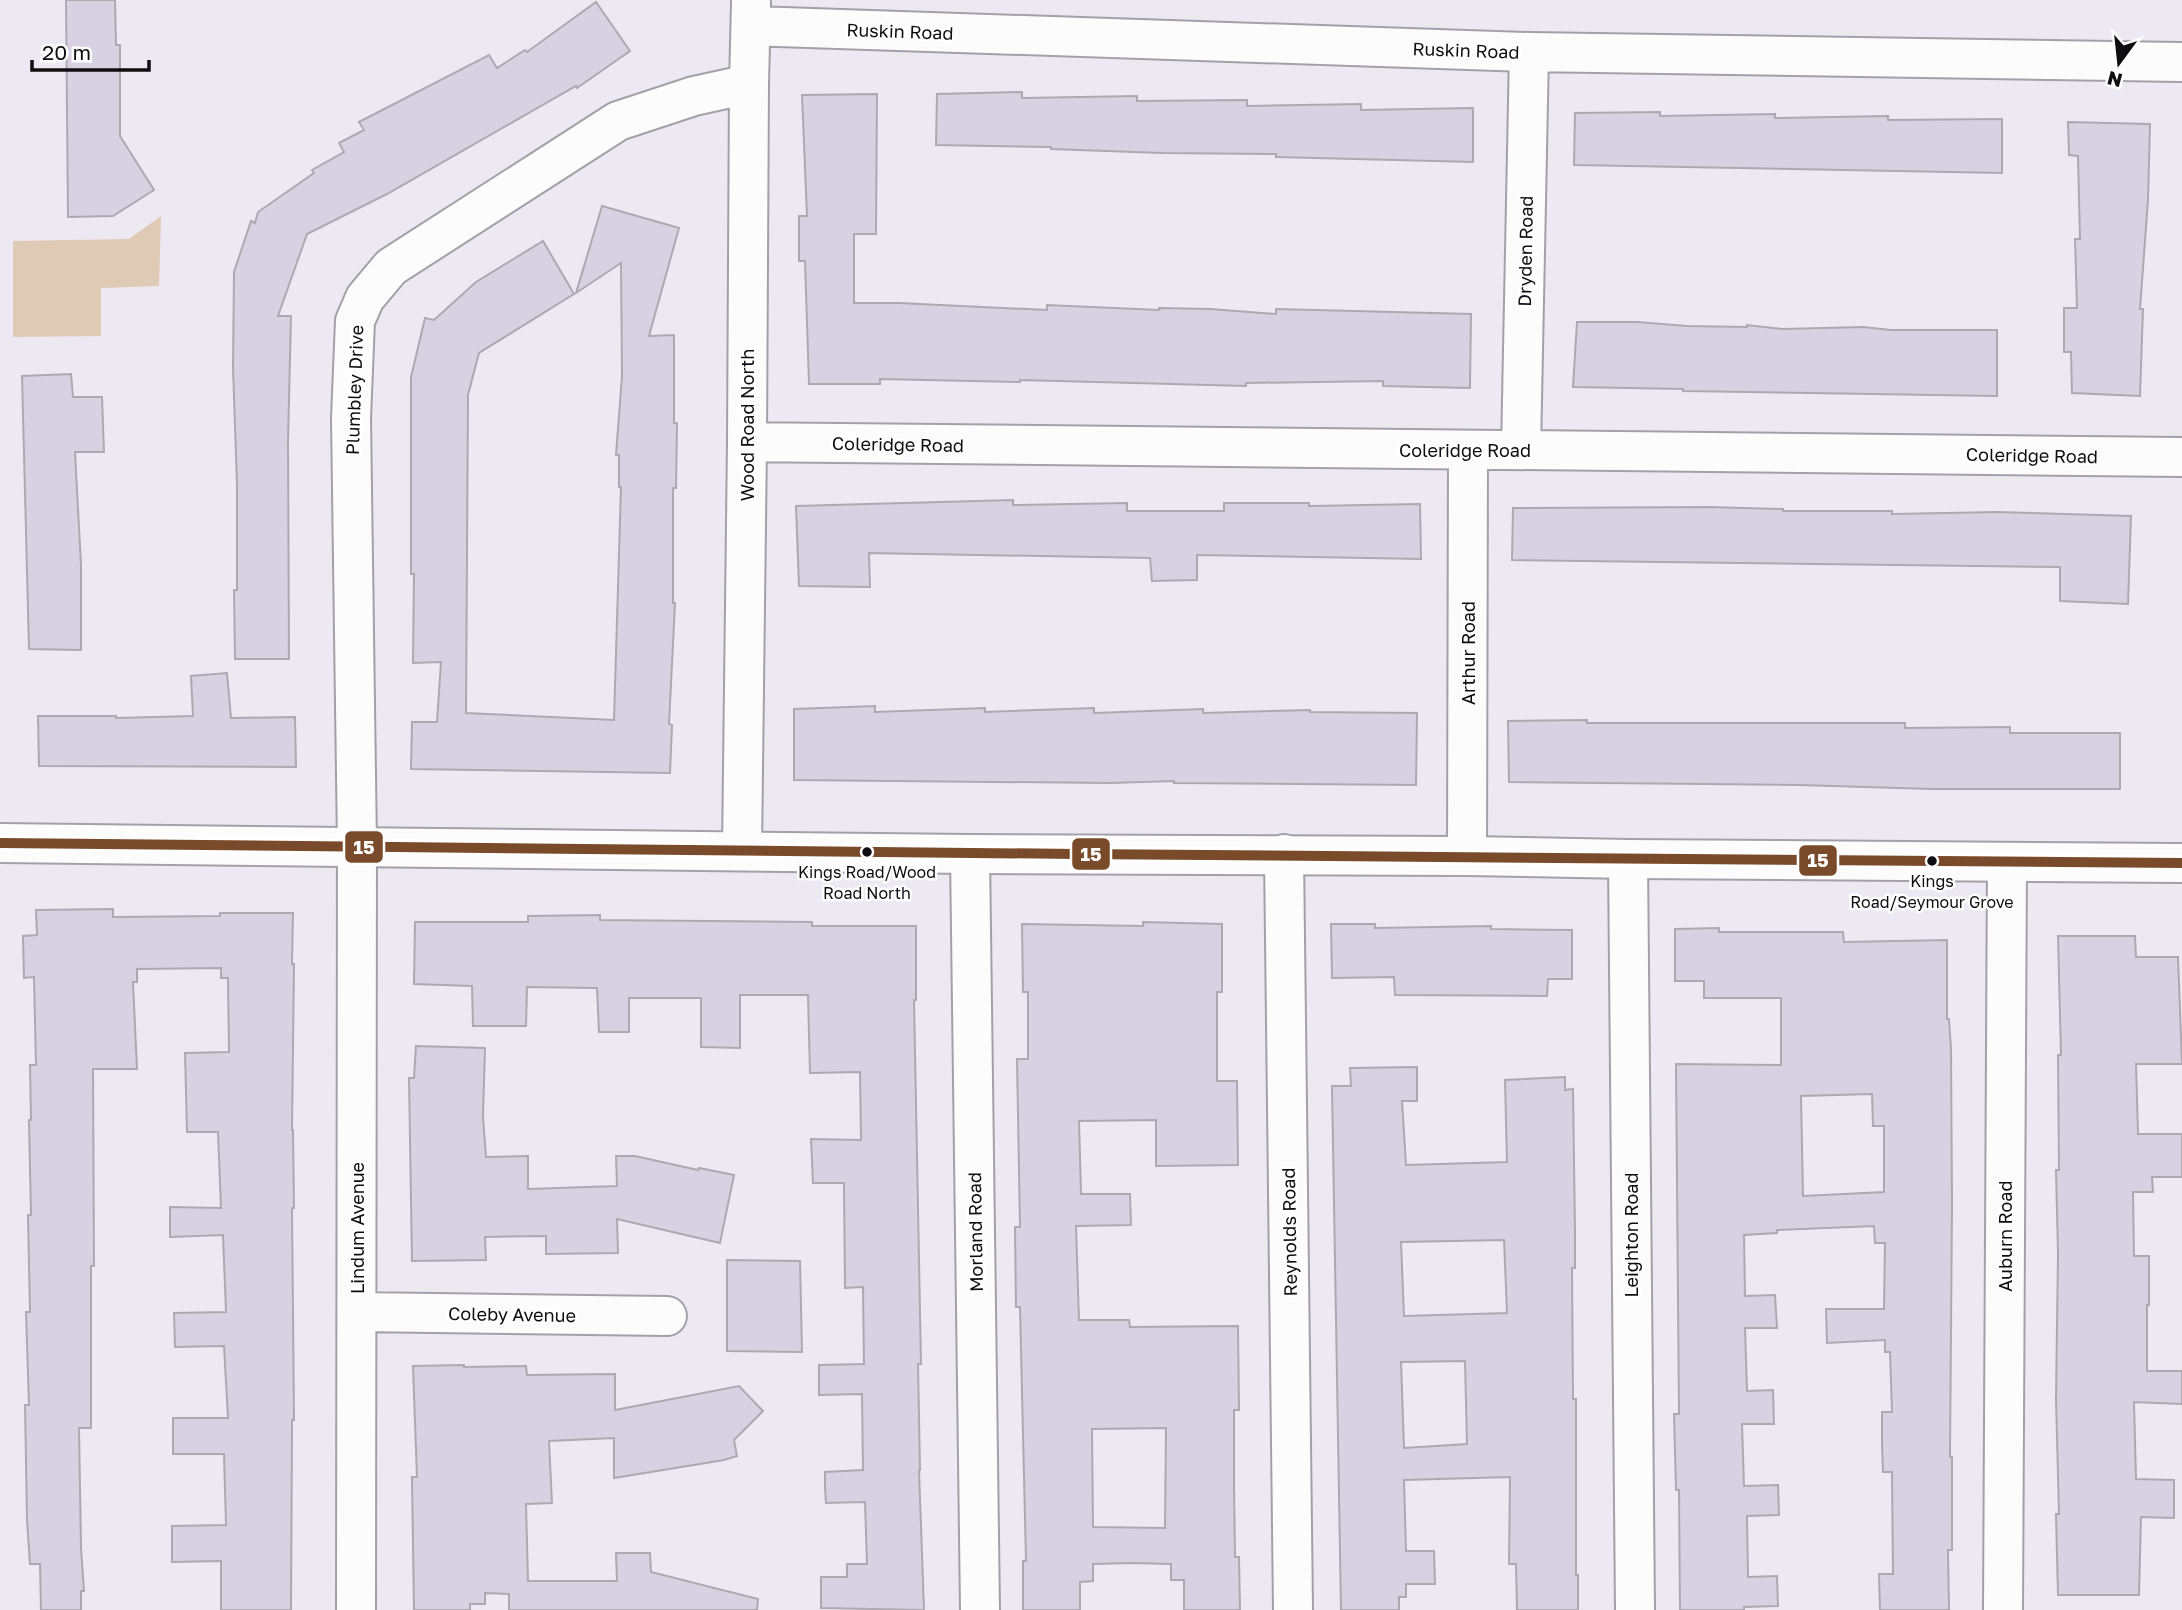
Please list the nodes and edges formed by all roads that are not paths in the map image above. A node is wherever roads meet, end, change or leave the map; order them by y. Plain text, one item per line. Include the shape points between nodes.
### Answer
1 (751, 13) edge
2 (1529, 52) junction
3 (2182, 62) edge
4 (748, 84) junction
5 (747, 442) junction
6 (1468, 450) junction
7 (1521, 450) junction
8 (2182, 457) edge
9 (0, 843) edge
10 (356, 846) junction
11 (742, 850) junction
12 (970, 854) junction
13 (1284, 854) junction
14 (1467, 856) junction
15 (1628, 859) junction
16 (2007, 863) junction
17 (2182, 863) edge
18 (357, 1312) junction
19 (667, 1316) dead end
20 (356, 1610) edge
21 (979, 1610) edge
22 (1293, 1610) edge
23 (1634, 1610) edge
24 (2003, 1610) edge

1 - 2 street, Ruskin Road
1 - 4 street, Wood Road North
2 - 3 street, Ruskin Road
2 - 7 street, Dryden Road
4 - 5 street, Wood Road North
4 - 10 street, Plumbley Drive via 618,121 391,267 365,298 355,321 351,418
5 - 6 street, Coleridge Road
5 - 11 street, Wood Road North
6 - 7 street, Coleridge Road
6 - 14 street, Arthur Road
7 - 8 street, Coleridge Road
9 - 10 street
10 - 11 street
10 - 18 street, Lindum Avenue
11 - 12 street
12 - 13 street
12 - 21 street, Morland Road
13 - 14 street
13 - 22 street, Reynolds Road
14 - 15 street
15 - 16 street
15 - 23 street, Leighton Road
16 - 17 street
16 - 24 street, Auburn Road
18 - 19 street, Coleby Avenue
18 - 20 street, Lindum Avenue

